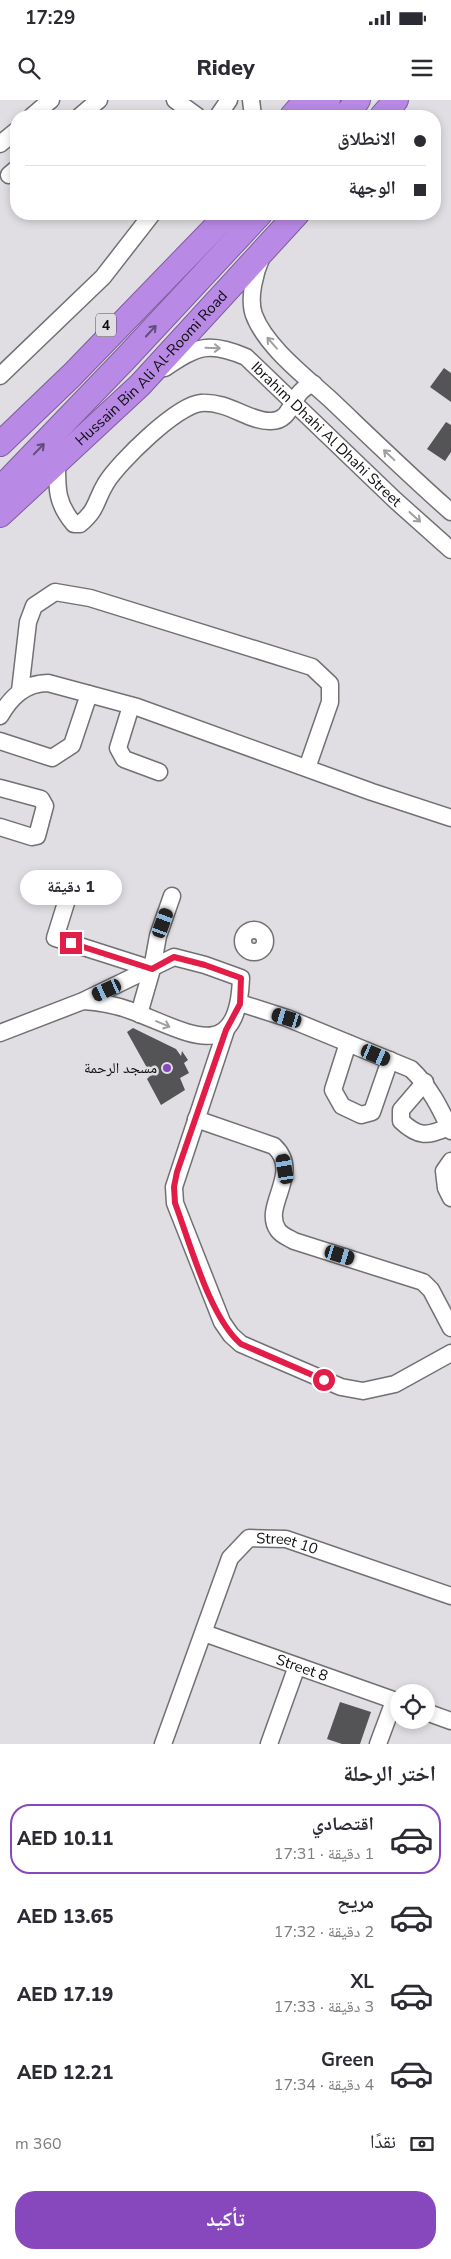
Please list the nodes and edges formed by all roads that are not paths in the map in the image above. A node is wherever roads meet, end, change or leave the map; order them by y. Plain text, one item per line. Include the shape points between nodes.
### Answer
1 (51, 100) edge
2 (98, 100) edge
3 (174, 100) edge
4 (306, 100) edge
5 (328, 100) edge
6 (358, 100) edge
7 (396, 100) edge
8 (41, 110) edge
9 (87, 110) edge
10 (188, 110) edge
11 (297, 110) edge
12 (319, 110) edge
13 (350, 110) edge
14 (387, 110) edge
15 (10, 136) edge
16 (0, 144) edge
17 (147, 220) edge
18 (201, 220) edge
19 (222, 220) edge
20 (254, 220) edge
21 (292, 220) edge
22 (264, 250) junction
23 (0, 376) edge
24 (314, 384) junction
25 (140, 385) junction
26 (295, 402) junction
27 (0, 432) edge
28 (0, 444) edge
29 (58, 462) junction
30 (0, 489) edge
31 (451, 512) edge
32 (1, 515) edge
33 (451, 550) edge
34 (20, 691) junction
35 (89, 694) junction
36 (131, 706) junction
37 (0, 716) edge
38 (0, 741) edge
39 (307, 768) junction
40 (159, 772) dead end
41 (0, 788) edge
42 (451, 818) edge
43 (0, 827) edge
44 (70, 890) dead end
45 (172, 896) dead end
46 (250, 953) dead end
47 (152, 969) junction
48 (241, 978) junction
49 (83, 1001) junction
50 (240, 1004) junction
51 (139, 1014) junction
52 (226, 1030) junction
53 (0, 1033) edge
54 (348, 1043) junction
55 (390, 1060) junction
56 (424, 1082) junction
57 (196, 1119) junction
58 (450, 1129) edge
59 (451, 1162) edge
60 (451, 1198) edge
61 (451, 1328) edge
62 (451, 1353) edge
63 (451, 1596) edge
64 (204, 1633) junction
65 (297, 1666) junction
66 (390, 1699) edge
67 (390, 1715) edge
68 (435, 1715) edge
69 (451, 1721) edge
70 (163, 1744) edge
71 (269, 1744) edge
72 (378, 1744) edge

1 - 8 street
2 - 9 street
3 - 10 street
4 - 11 highway
5 - 12 highway
6 - 13 highway
7 - 14 highway
15 - 16 street
17 - 23 street via 103,277
18 - 27 highway, 4 via 64,369
19 - 28 highway via 72,375
30 -> 20 highway
21 - 22 highway, Hussain Bin Ali Al-Roomi Road
24 -> 22 street, Ibrahim Dhahi Al Dhahi Street via 262,331 254,314 254,284
22 - 25 highway, Hussain Bin Ali Al-Roomi Road
24 - 26 street via 305,386
31 -> 24 street, Ibrahim Dhahi Al Dhahi Street
25 -> 26 street, Ibrahim Dhahi Al Dhahi Street via 190,351 209,347 228,349 246,357
25 - 29 highway, Hussain Bin Ali Al-Roomi Road
26 - 29 street via 283,418 270,422 221,404 200,403 178,412 107,482 92,515 80,524 74,524 63,511 58,493
26 -> 33 street, Ibrahim Dhahi Al Dhahi Street
29 - 32 highway, Hussain Bin Ali Al-Roomi Road
34 - 35 street via 36,683 48,683
34 - 37 street
34 - 39 street via 28,622 34,606 55,592 90,598 312,667 330,684 330,702
35 - 36 street
35 - 38 street via 72,744 52,758
36 - 39 street
36 - 40 street via 118,748 124,759
39 - 42 street
41 - 43 street via 41,799 45,806 37,836
44 - 47 street via 55,938
45 - 47 street via 158,936
46 - 48 street
47 - 48 street via 174,957
47 - 49 street
47 - 51 street
48 - 50 street
49 - 51 street via 104,1002
49 - 53 street
50 - 52 street
50 - 54 street via 287,1018
51 -> 52 street via 174,1029 199,1035 211,1037
52 - 57 street
54 - 55 street
54 - 55 street via 333,1090 342,1106 361,1115 372,1112
55 - 56 street via 411,1069
56 - 58 street
56 - 58 street via 401,1110 401,1121 412,1132 431,1134
57 - 61 street via 274,1146 279,1151 285,1169 274,1216 279,1232 294,1242 423,1282 431,1290
57 - 62 street via 177,1172 175,1203 214,1305 231,1335 241,1344 352,1390 380,1389 395,1384
59 - 60 street via 444,1171
63 - 64 street, Street 10 via 286,1539 248,1538 230,1558
64 - 65 street, Street 8
64 - 70 street, Street 10
65 - 66 street, Street 8
65 - 71 street
67 - 72 street
68 - 69 street

